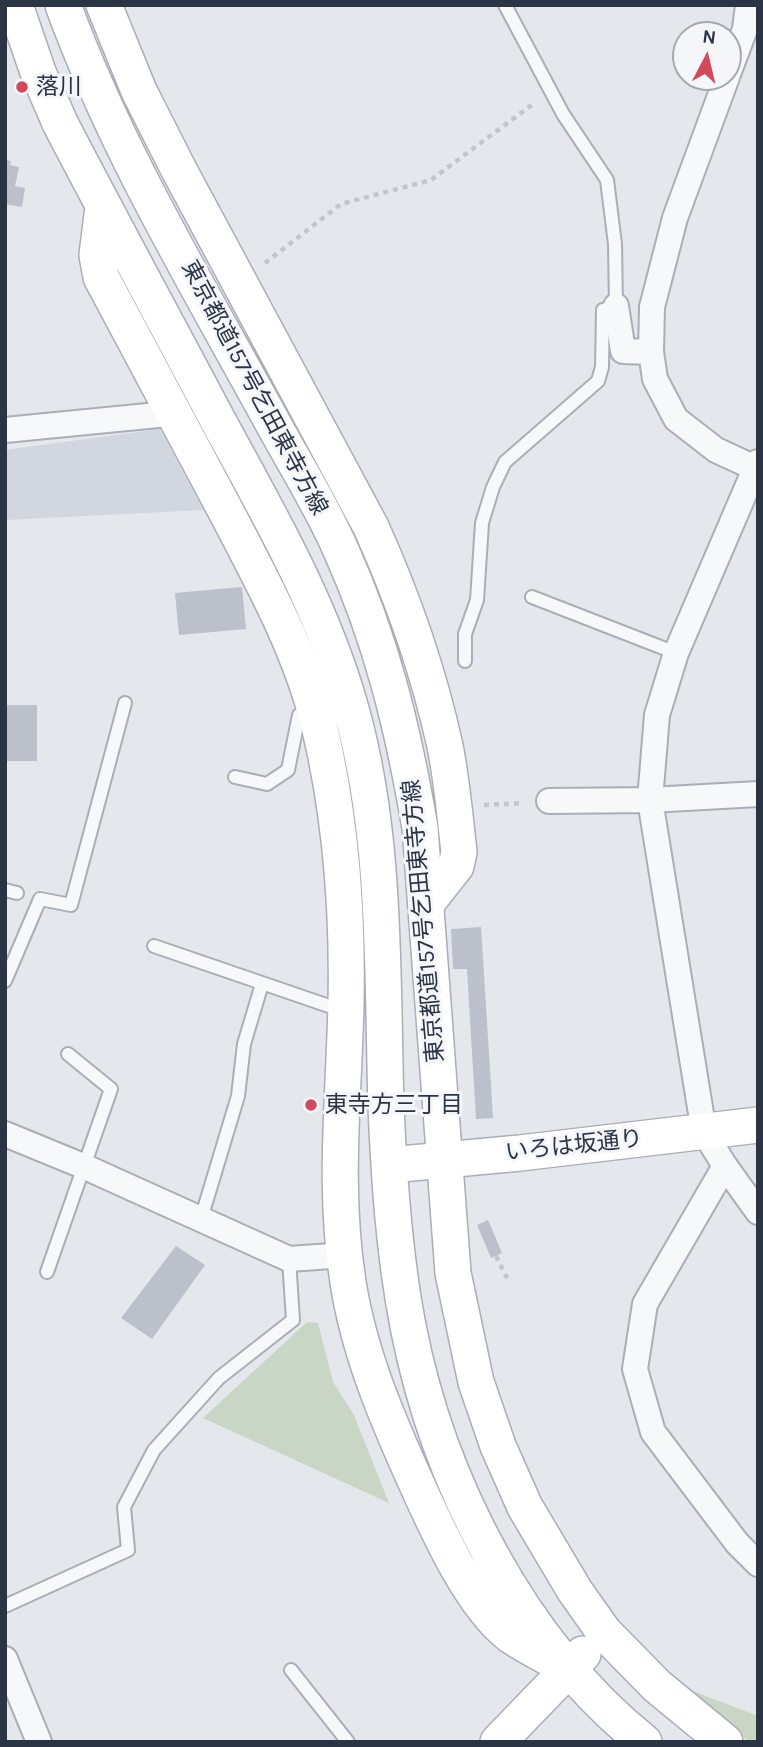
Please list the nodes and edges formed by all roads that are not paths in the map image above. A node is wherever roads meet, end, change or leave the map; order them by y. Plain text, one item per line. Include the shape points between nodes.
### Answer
1 (15, 5) edge
2 (62, 5) edge
3 (103, 5) edge
4 (505, 5) edge
5 (748, 5) edge
6 (742, 37) edge
7 (722, 91) edge
8 (103, 207) junction
9 (616, 306) junction
10 (651, 352) junction
11 (173, 409) junction
12 (5, 430) edge
13 (756, 465) edge
14 (532, 597) dead end
15 (676, 653) junction
16 (465, 662) dead end
17 (125, 703) dead end
18 (314, 709) junction
19 (235, 777) dead end
20 (758, 794) edge
21 (650, 800) junction
22 (549, 801) road end
23 (426, 904) junction
24 (154, 946) dead end
25 (5, 981) edge
26 (262, 984) junction
27 (346, 1006) junction
28 (68, 1054) dead end
29 (758, 1125) edge
30 (704, 1132) junction
31 (5, 1134) edge
32 (443, 1160) junction
33 (390, 1165) junction
34 (83, 1166) junction
35 (724, 1166) junction
36 (758, 1212) edge
37 (201, 1219) junction
38 (345, 1255) junction
39 (289, 1259) junction
40 (47, 1272) dead end
41 (758, 1563) edge
42 (5, 1606) edge
43 (604, 1632) junction
44 (5, 1659) edge
45 (568, 1669) junction
46 (291, 1670) dead end
47 (39, 1742) edge
48 (348, 1742) edge
49 (498, 1742) edge
50 (644, 1742) edge
51 (725, 1742) edge

1 - 8 main road, 東京都道157号乞田東寺方線 via 43,85
2 - 23 main road, 東京都道157号乞田東寺方線 via 145,188 339,546 359,593 381,652 408,758
3 - 23 main road via 139,91 371,527 418,644 445,747 459,852 449,878
4 - 9 lane via 563,114 607,180
5 - 6 street
7 - 10 street via 675,218 652,307
8 - 11 main road via 97,255 101,277
8 - 33 main road, 東京都道157号乞田東寺方線 via 296,564 337,661 363,762 374,833
9 - 10 street via 623,351
9 - 16 lane via 603,310 598,381 505,462 493,487 482,523 477,600 465,634
10 - 13 street via 655,379 676,419 716,450
11 - 12 street via 158,415
11 - 18 main road via 261,580 301,667
13 - 15 street
14 - 15 lane
15 - 21 street via 657,715
17 - 25 lane via 71,905 40,899
18 - 19 lane via 299,715 288,770 267,784
18 - 27 main road via 340,831
20 - 21 street
21 - 22 street
21 - 30 street
23 - 32 main road, 東京都道157号乞田東寺方線
24 - 26 lane
26 - 27 lane via 329,1006
26 - 37 lane via 244,1044 238,1096
27 - 38 main road via 339,1130
28 - 34 lane via 111,1088
29 - 30 main road, いろは坂通り
30 - 32 main road, いろは坂通り
30 - 35 street
31 - 34 street
32 - 33 main road, いろは坂通り
32 - 43 main road, 東京都道157号乞田東寺方線 via 462,1322 498,1446 559,1568
33 - 45 main road, 東京都道157号乞田東寺方線 via 399,1273 424,1394 446,1456 495,1561
34 - 37 street
34 - 40 lane
35 - 36 street
35 - 41 street via 645,1304 635,1369 653,1432 737,1543
37 - 39 street
38 - 39 street
38 - 45 main road via 365,1351 443,1542 487,1613 510,1635
39 - 42 lane via 293,1321 219,1378 154,1450 124,1507 128,1550
43 - 45 main road
43 - 51 main road, 東京都道157号乞田東寺方線 via 657,1686
44 - 47 street
45 - 49 main road
45 - 50 main road, 東京都道157号乞田東寺方線
46 - 48 lane

